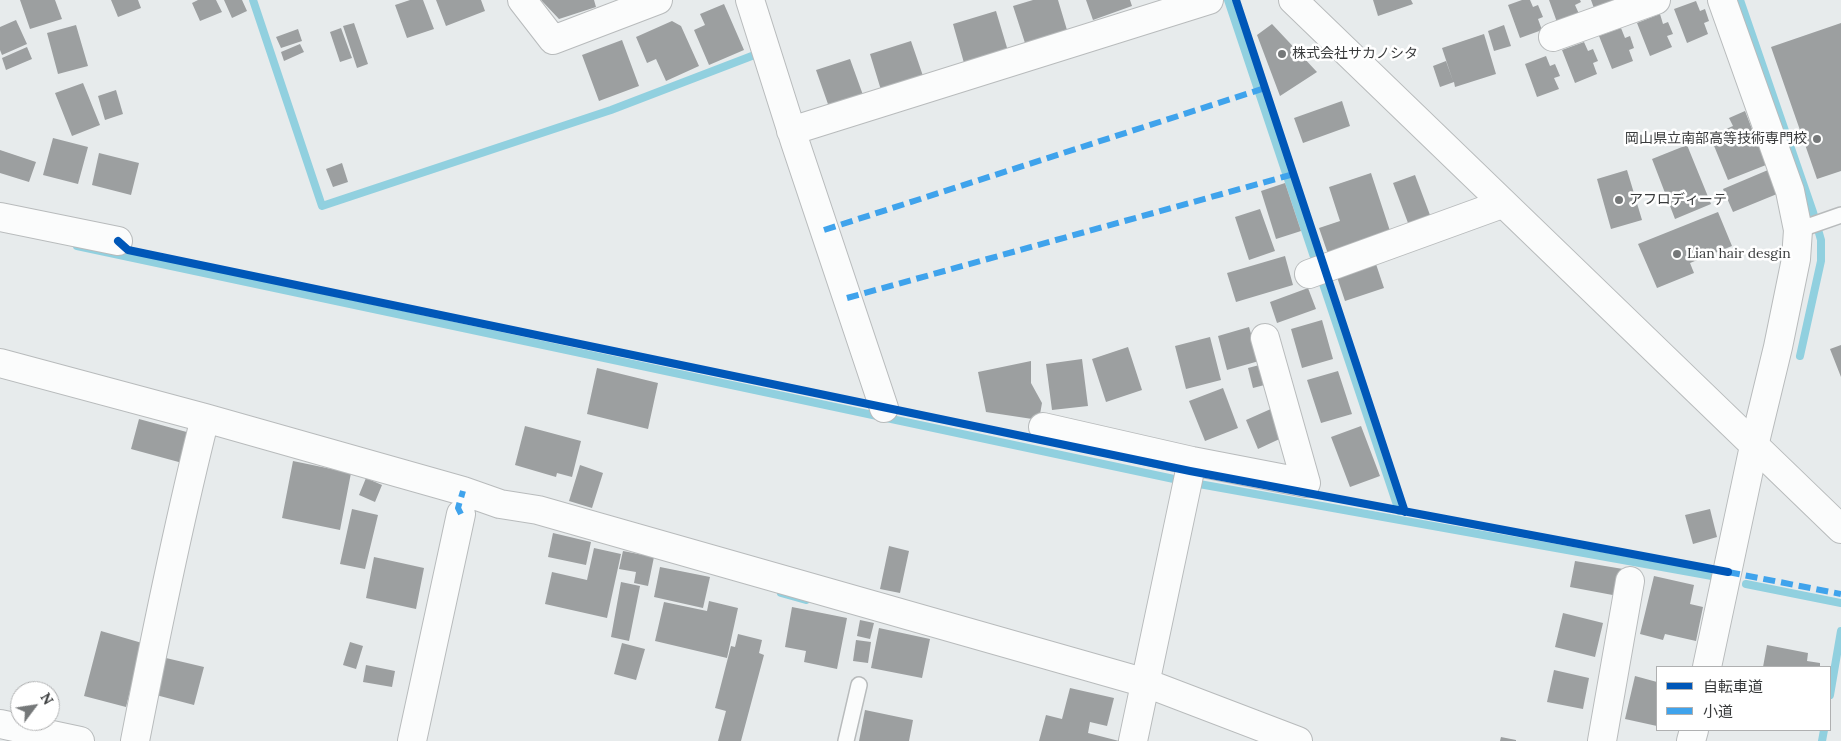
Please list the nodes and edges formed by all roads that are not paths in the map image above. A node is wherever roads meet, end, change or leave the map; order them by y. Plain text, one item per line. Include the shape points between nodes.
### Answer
1 (522, 0) edge
2 (658, 0) edge
3 (1209, 0) edge
4 (1293, 0) edge
5 (1656, 0) edge
6 (1722, 0) edge
7 (757, 2) edge
8 (1553, 37) dead end
9 (791, 131) junction
10 (1502, 204) junction
11 (1841, 215) edge
12 (0, 217) edge
13 (1810, 226) junction
14 (118, 241) dead end
15 (1309, 274) dead end
16 (1265, 338) dead end
17 (0, 363) edge
18 (884, 408) dead end
19 (203, 426) junction
20 (1043, 427) dead end
21 (1754, 446) junction
22 (1192, 461) junction
23 (461, 514) dead end
24 (1841, 530) edge
25 (1630, 581) dead end
26 (1707, 666) edge
27 (859, 685) dead end
28 (1144, 690) junction
29 (0, 724) edge
30 (80, 741) edge
31 (135, 741) edge
32 (412, 741) edge
33 (846, 741) edge
34 (1133, 741) edge
35 (1298, 741) edge
36 (1602, 741) edge

1 - 2 street via 553,40
3 - 9 street
4 - 10 street
5 - 8 street
6 - 13 street via 1790,191
7 - 9 street
9 - 18 street
10 - 15 street
10 - 21 street
11 - 13 lane
12 - 14 street
13 - 21 street via 1796,259
16 - 22 street via 1306,483
17 - 19 street
19 - 28 street via 453,488 500,504 538,510
19 - 31 street via 168,576
20 - 22 street
21 - 24 street
21 - 26 street
22 - 28 street
23 - 32 street
25 - 36 street
27 - 33 lane
28 - 34 street
28 - 35 street
29 - 30 street

